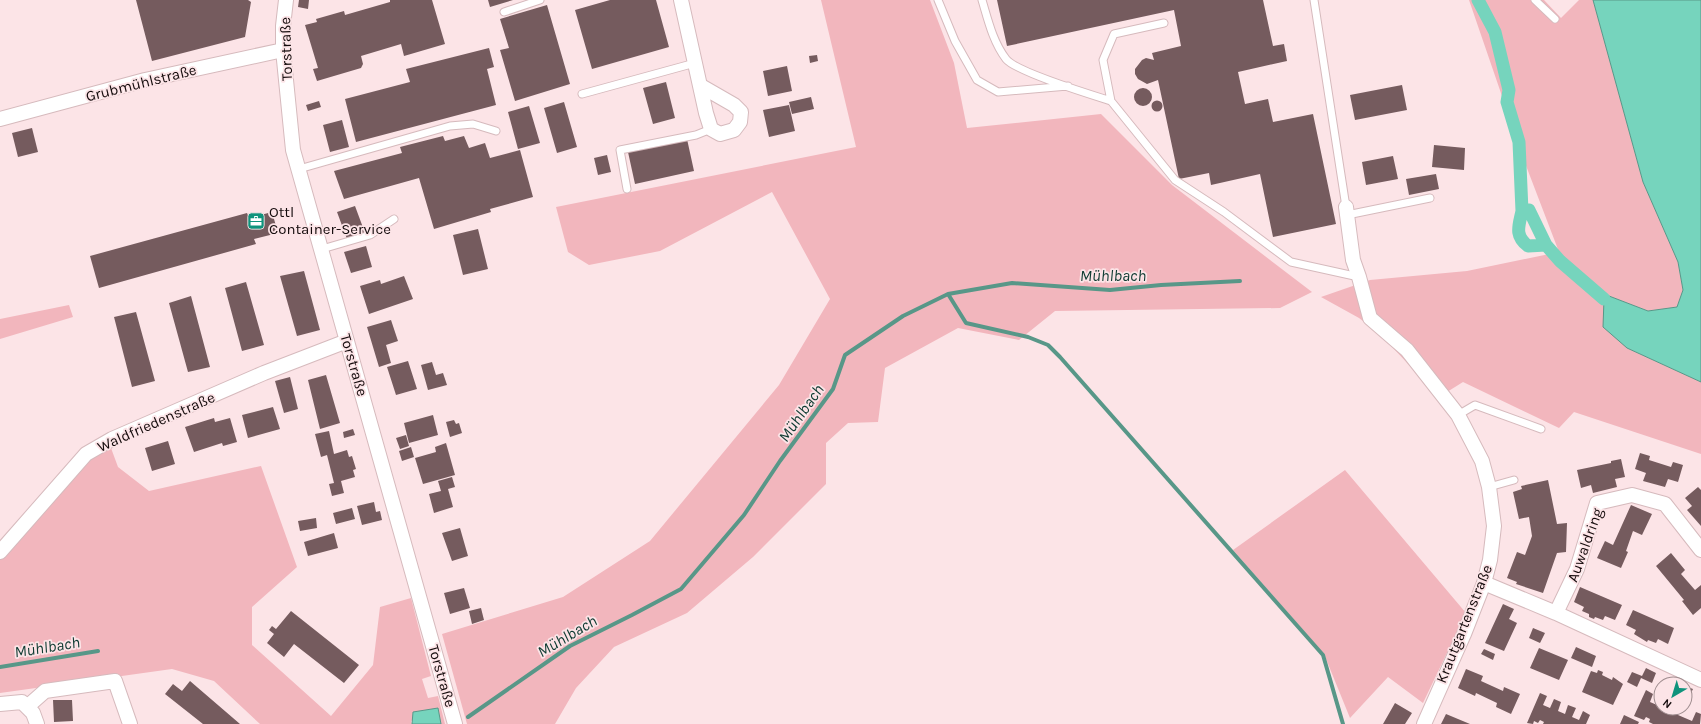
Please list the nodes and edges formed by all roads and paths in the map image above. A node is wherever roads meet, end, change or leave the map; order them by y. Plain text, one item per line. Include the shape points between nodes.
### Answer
1 (286, 0) edge
2 (540, 0) edge
3 (681, 0) edge
4 (938, 0) edge
5 (982, 0) edge
6 (1314, 0) edge
7 (1535, 0) edge
8 (504, 12) dead end
9 (1555, 19) dead end
10 (1164, 24) dead end
11 (283, 50) junction
12 (695, 63) junction
13 (700, 86) junction
14 (1068, 86) junction
15 (582, 94) dead end
16 (1111, 101) junction
17 (0, 119) edge
18 (711, 129) junction
19 (496, 131) dead end
20 (299, 169) junction
21 (628, 189) dead end
22 (1430, 198) dead end
23 (1347, 211) junction
24 (394, 219) dead end
25 (322, 249) junction
26 (1360, 277) junction
27 (347, 341) junction
28 (1458, 415) junction
29 (1541, 429) dead end
30 (1514, 480) dead end
31 (1489, 487) junction
32 (1701, 550) edge
33 (0, 552) edge
34 (1484, 583) junction
35 (1556, 613) junction
36 (1701, 670) edge
37 (1684, 671) junction
38 (1701, 680) edge
39 (0, 704) edge
40 (28, 706) junction
41 (37, 724) edge
42 (130, 724) edge
43 (455, 724) edge
44 (1424, 724) edge

1 - 11 street, Torstraße
2 - 8 lane
3 - 12 street
4 - 14 lane via 955,42 977,80 998,92
5 - 14 lane via 995,40 1007,61
6 - 23 lane
7 - 9 lane
10 - 16 lane via 1114,34 1103,60
11 - 17 street, Grubmühlstraße via 145,80
11 - 20 street, Torstraße via 293,150
12 - 13 street
12 - 15 lane
13 - 18 street
13 - 18 street via 734,104 741,112 740,122 734,130 720,134
14 - 16 lane
16 - 26 lane via 1176,180 1291,262
18 - 21 lane via 691,137 620,150
19 - 20 lane via 473,124 450,126
20 - 25 street, Torstraße
22 - 23 lane
23 - 26 street, Krautgartenstraße via 1353,260
24 - 25 lane via 370,235
25 - 27 street, Torstraße
26 - 28 street, Krautgartenstraße via 1370,318 1407,350
27 - 33 street, Waldfriedenstraße via 264,373 112,439 86,454
27 - 43 street, Torstraße
28 - 29 lane via 1475,405
28 - 31 street, Krautgartenstraße via 1482,460
30 - 31 lane
31 - 34 street, Krautgartenstraße via 1494,526
32 - 35 street, Auwaldring via 1665,504 1632,495 1597,503 1577,570
34 - 35 street
34 - 44 street, Krautgartenstraße
35 - 37 street
36 - 37 street
37 - 38 street
39 - 40 street via 22,702
40 - 41 street
40 - 42 street via 45,691 115,681

